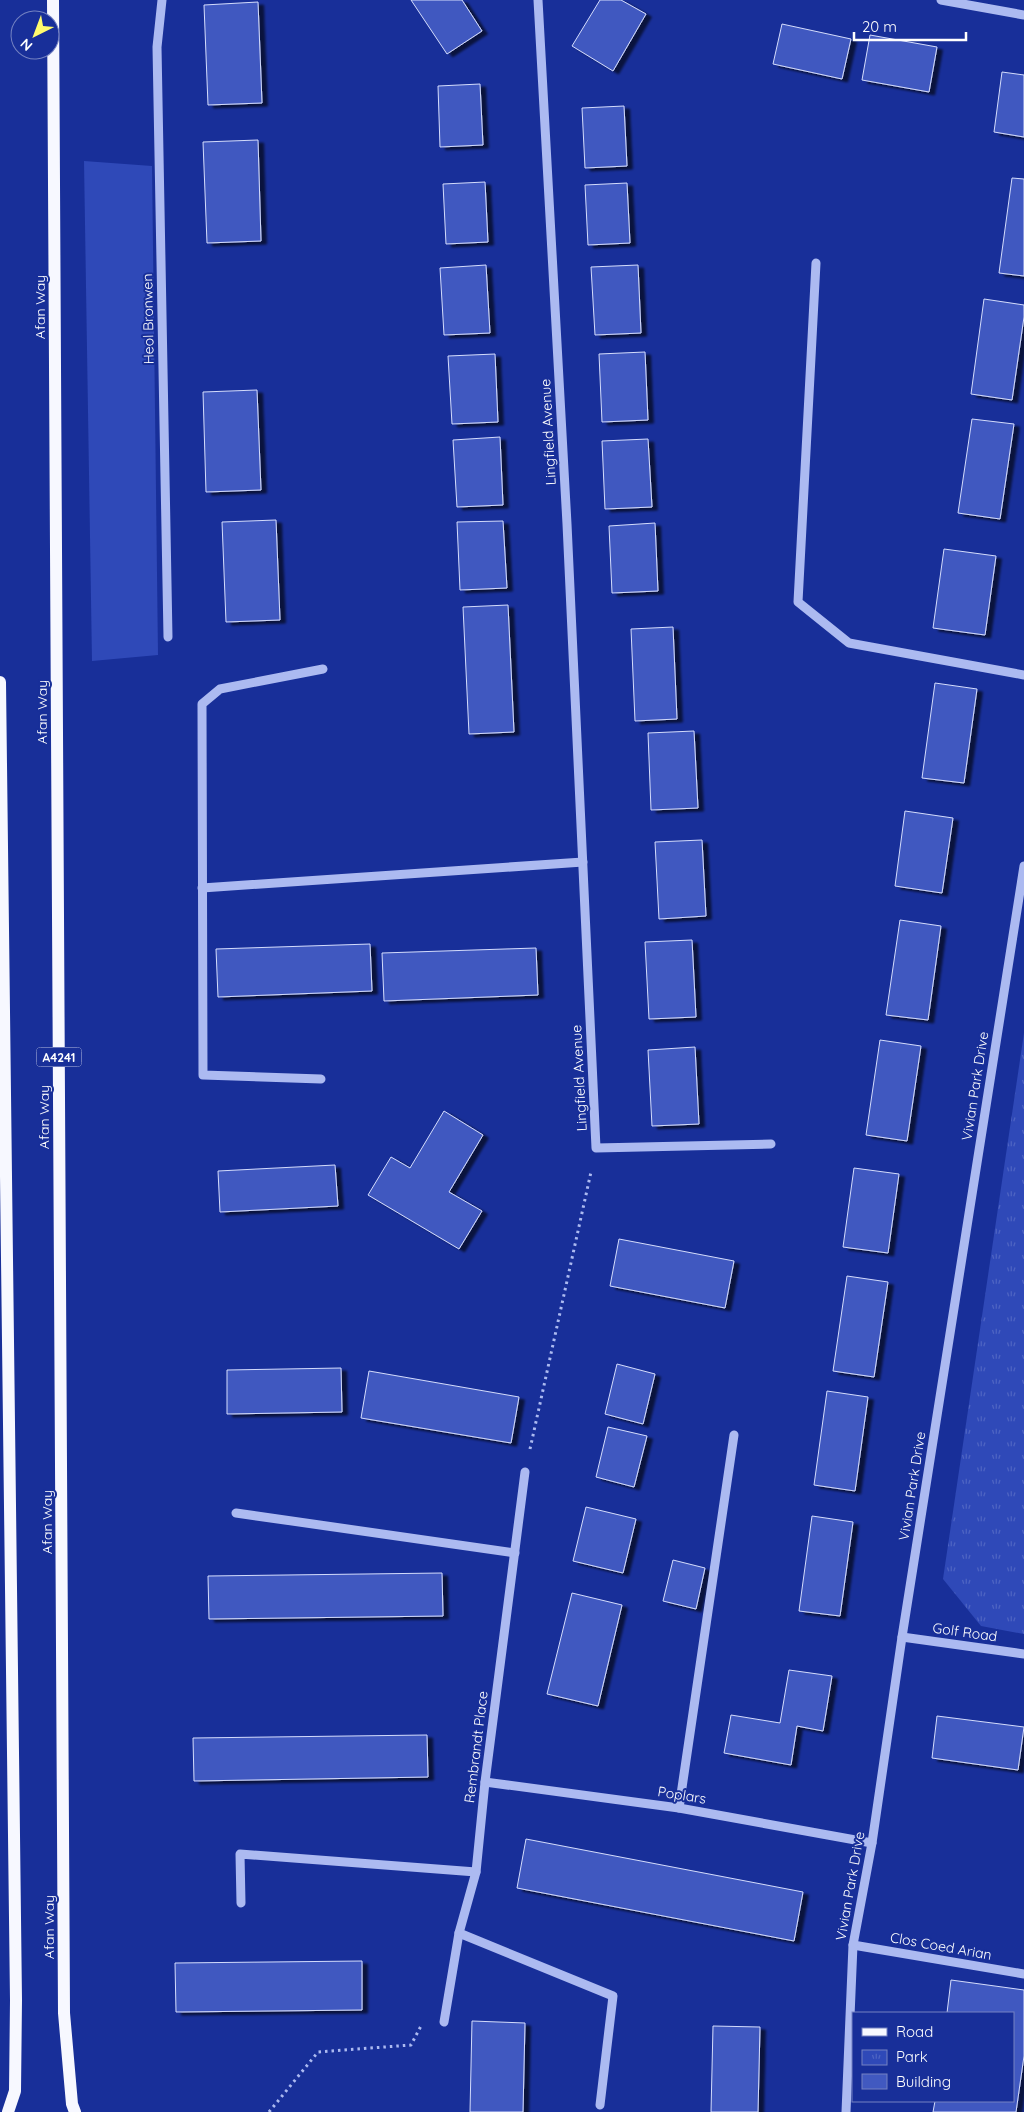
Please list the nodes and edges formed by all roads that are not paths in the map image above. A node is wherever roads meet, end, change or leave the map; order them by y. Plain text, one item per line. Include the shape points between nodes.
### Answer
1 (53, 0) edge
2 (162, 0) edge
3 (538, 0) edge
4 (941, 0) edge
5 (1024, 15) edge
6 (816, 263) dead end
7 (168, 637) dead end
8 (323, 669) dead end
9 (1024, 675) edge
10 (0, 682) edge
11 (583, 862) junction
12 (1024, 866) edge
13 (202, 888) junction
14 (320, 1079) dead end
15 (771, 1144) dead end
16 (734, 1435) dead end
17 (525, 1472) road end
18 (236, 1513) dead end
19 (515, 1553) junction
20 (902, 1637) junction
21 (1024, 1654) edge
22 (485, 1782) junction
23 (679, 1808) junction
24 (872, 1843) junction
25 (476, 1872) junction
26 (241, 1903) dead end
27 (459, 1933) junction
28 (853, 1945) junction
29 (1024, 1974) edge
30 (444, 2022) road end
31 (600, 2105) dead end
32 (8, 2112) edge
33 (75, 2112) edge
34 (846, 2112) edge

1 - 33 main road, Afan Way / A4241 via 64,2014
2 - 7 street, Heol Bronwen via 157,47
3 - 11 street, Lingfield Avenue
4 - 5 street
6 - 9 street via 798,602 849,643
8 - 13 street via 220,689 202,704
10 - 32 main road via 16,2000 15,2091
11 - 13 street
11 - 15 street, Lingfield Avenue via 596,1148
12 - 20 street, Vivian Park Drive
13 - 14 street via 203,1075
16 - 23 street
17 - 19 street, Rembrandt Place
18 - 19 street
19 - 22 street, Rembrandt Place
20 - 21 street, Golf Road
20 - 24 street, Vivian Park Drive
22 - 23 street, Poplars
22 - 25 street, Rembrandt Place
23 - 24 street, Poplars
24 - 28 street, Vivian Park Drive
25 - 26 street via 240,1854
25 - 27 street, Rembrandt Place
27 - 30 street, Rembrandt Place
27 - 31 street via 613,1996
28 - 29 street, Clos Coed Arian
28 - 34 street, Vivian Park Drive

